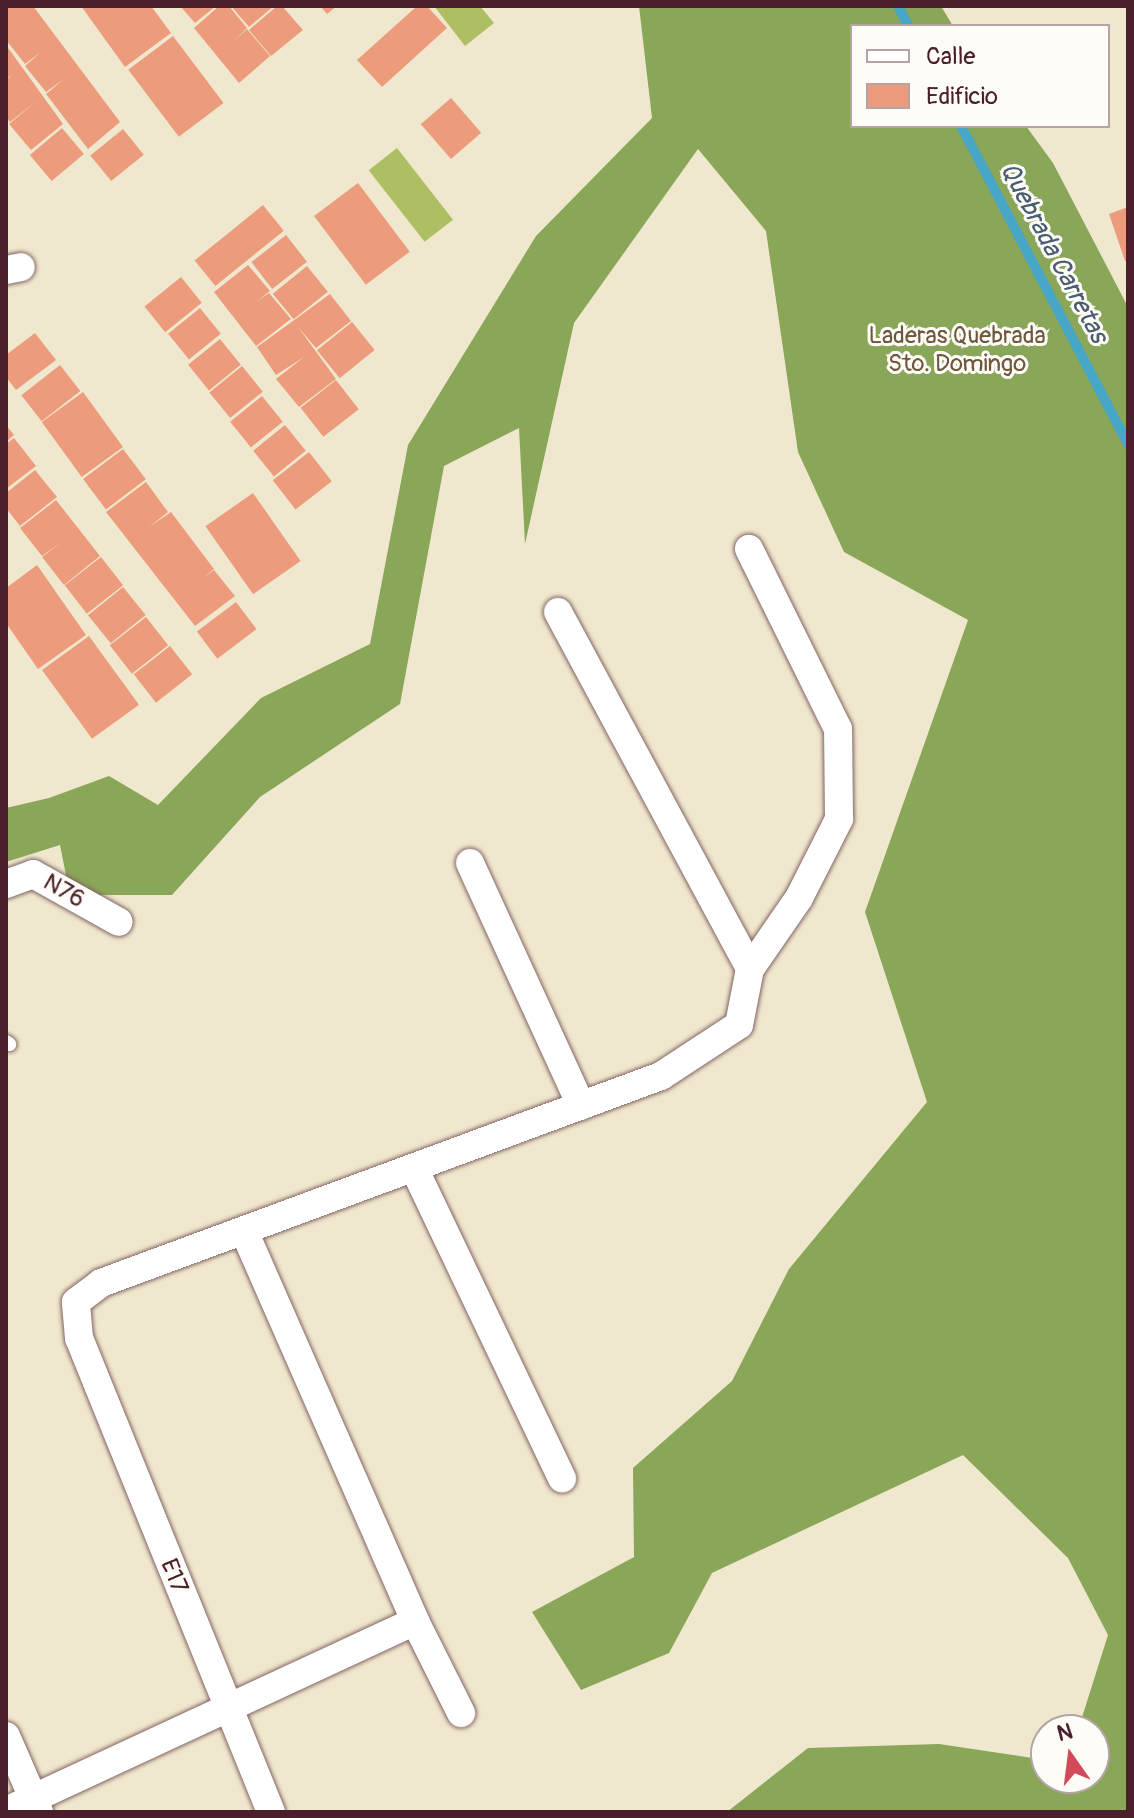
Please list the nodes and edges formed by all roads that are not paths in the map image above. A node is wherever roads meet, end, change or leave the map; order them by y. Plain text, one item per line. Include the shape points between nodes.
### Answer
1 (749, 549) dead end
2 (558, 612) dead end
3 (470, 863) dead end
4 (6, 884) edge
5 (119, 922) dead end
6 (750, 969) junction
7 (581, 1106) junction
8 (414, 1168) junction
9 (244, 1231) junction
10 (562, 1478) dead end
11 (415, 1621) junction
12 (226, 1706) junction
13 (461, 1713) dead end
14 (6, 1736) edge
15 (35, 1804) edge
16 (6, 1811) edge
17 (271, 1812) edge

1 - 6 street via 838,729 839,819 799,898
2 - 6 street
3 - 7 street
4 - 5 street, N76 via 33,874
6 - 7 street via 739,1025 661,1076
7 - 8 street
8 - 9 street
8 - 10 street
9 - 11 street
9 - 12 street, E17 via 101,1283 76,1302 79,1338
11 - 12 street
11 - 13 street
12 - 15 street
12 - 17 street, E17
14 - 15 street
15 - 16 street

